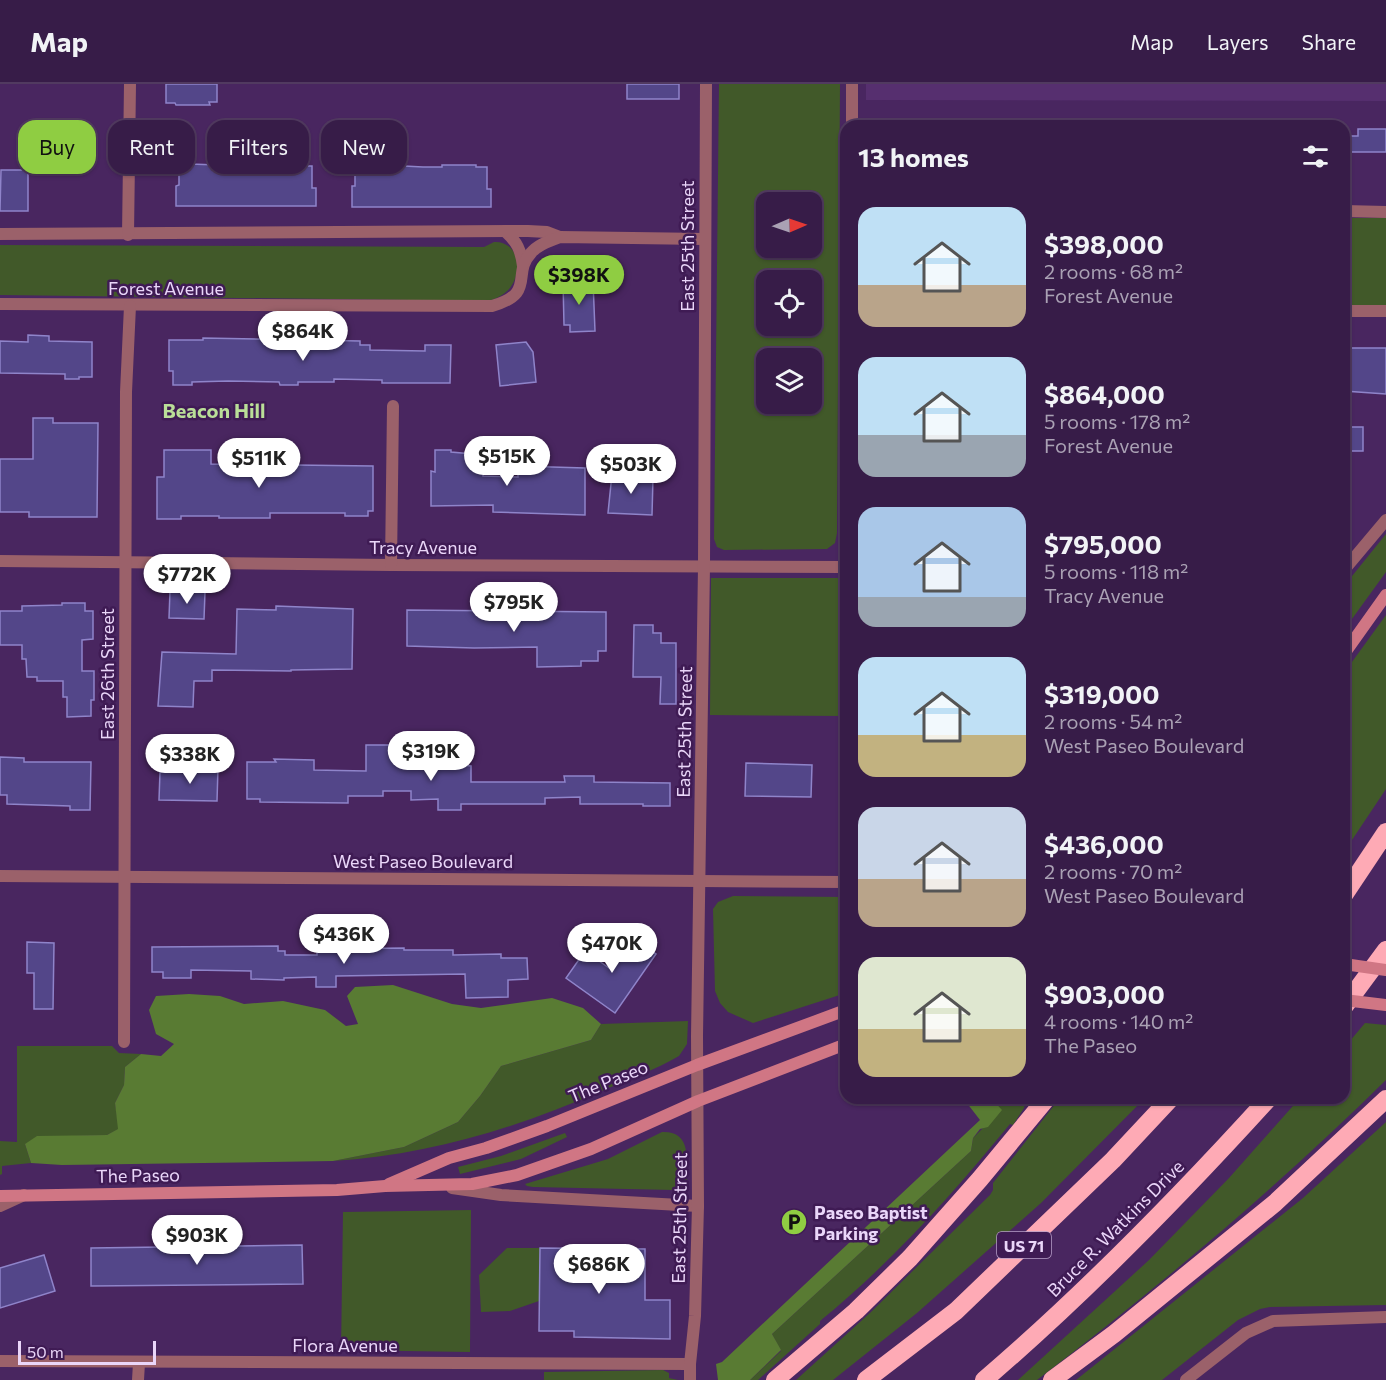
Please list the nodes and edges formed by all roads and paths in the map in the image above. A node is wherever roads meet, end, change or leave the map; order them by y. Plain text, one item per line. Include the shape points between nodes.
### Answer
1 (130, 84) edge
2 (706, 84) edge
3 (852, 84) edge
4 (852, 120) edge
5 (1350, 211) edge
6 (1386, 212) edge
7 (505, 231) junction
8 (0, 234) edge
9 (128, 235) junction
10 (560, 237) junction
11 (705, 239) junction
12 (523, 267) junction
13 (0, 304) edge
14 (130, 306) junction
15 (1350, 311) edge
16 (1386, 311) edge
17 (393, 406) dead end
18 (1386, 520) edge
19 (0, 561) edge
20 (125, 562) junction
21 (1350, 563) edge
22 (391, 565) junction
23 (704, 566) junction
24 (840, 567) edge
25 (1386, 595) edge
26 (1350, 646) edge
27 (1386, 832) edge
28 (0, 876) edge
29 (125, 877) junction
30 (700, 881) junction
31 (840, 882) edge
32 (1350, 887) edge
33 (1386, 950) edge
34 (1350, 965) edge
35 (1386, 970) edge
36 (1350, 999) edge
37 (1350, 1001) edge
38 (1386, 1005) edge
39 (840, 1012) edge
40 (124, 1042) dead end
41 (840, 1046) edge
42 (697, 1065) junction
43 (698, 1101) junction
44 (1384, 1102) edge
45 (1165, 1104) edge
46 (1264, 1104) edge
47 (1035, 1106) edge
48 (385, 1186) junction
49 (439, 1186) junction
50 (27, 1194) junction
51 (0, 1196) edge
52 (0, 1206) edge
53 (698, 1206) junction
54 (1386, 1317) edge
55 (0, 1361) edge
56 (139, 1363) junction
57 (690, 1364) junction
58 (138, 1380) edge
59 (690, 1380) edge
60 (775, 1380) edge
61 (866, 1380) edge
62 (984, 1380) edge
63 (1052, 1380) edge
64 (1186, 1380) edge

1 - 9 street
2 - 11 street, East 25th Street
3 - 4 street
5 - 6 street
7 - 9 street, Forest Avenue
7 - 10 street, Forest Avenue via 547,232
7 - 12 street via 520,249
8 - 9 street, Forest Avenue
10 - 11 street, Forest Avenue
10 - 12 street, Forest Avenue via 529,254
11 - 23 street, East 25th Street
12 - 14 street, Forest Avenue via 519,291 506,302 492,306
13 - 14 street, Forest Avenue
14 - 20 street, East 26th Street
15 - 16 street
17 - 22 street
18 - 21 street
19 - 20 street, Tracy Avenue
20 - 22 street, Tracy Avenue
20 - 29 street, East 26th Street
22 - 23 street, Tracy Avenue
23 - 24 street, Tracy Avenue
23 - 30 street, East 25th Street
25 - 26 main road
27 - 32 highway
28 - 29 street, West Paseo Boulevard
29 - 30 street, West Paseo Boulevard
29 - 40 street, East 26th Street
30 - 31 street, West Paseo Boulevard
30 - 42 street, East 25th Street
33 - 36 highway
34 - 35 main road, bridge
37 - 38 main road, bridge
39 - 42 main road, The Paseo
41 - 43 main road, The Paseo
42 - 43 street, East 25th Street
42 - 48 main road, The Paseo
43 - 49 main road, The Paseo via 591,1149 517,1175
43 - 53 street, East 25th Street
44 - 63 highway via 1275,1203
45 - 61 highway, US 71 via 956,1311
46 - 62 highway, Bruce R. Watkins Drive via 1188,1187 1034,1338
47 - 60 highway via 910,1258 856,1311
48 - 49 main road, The Paseo
48 - 50 main road, The Paseo
49 - 53 street via 501,1195
50 - 51 main road, The Paseo
50 - 52 street
53 - 57 street, East 25th Street
54 - 64 street via 1272,1321 1246,1333
55 - 56 street, Flora Avenue
56 - 57 street, Flora Avenue
56 - 58 street
57 - 59 street, East 25th Street

